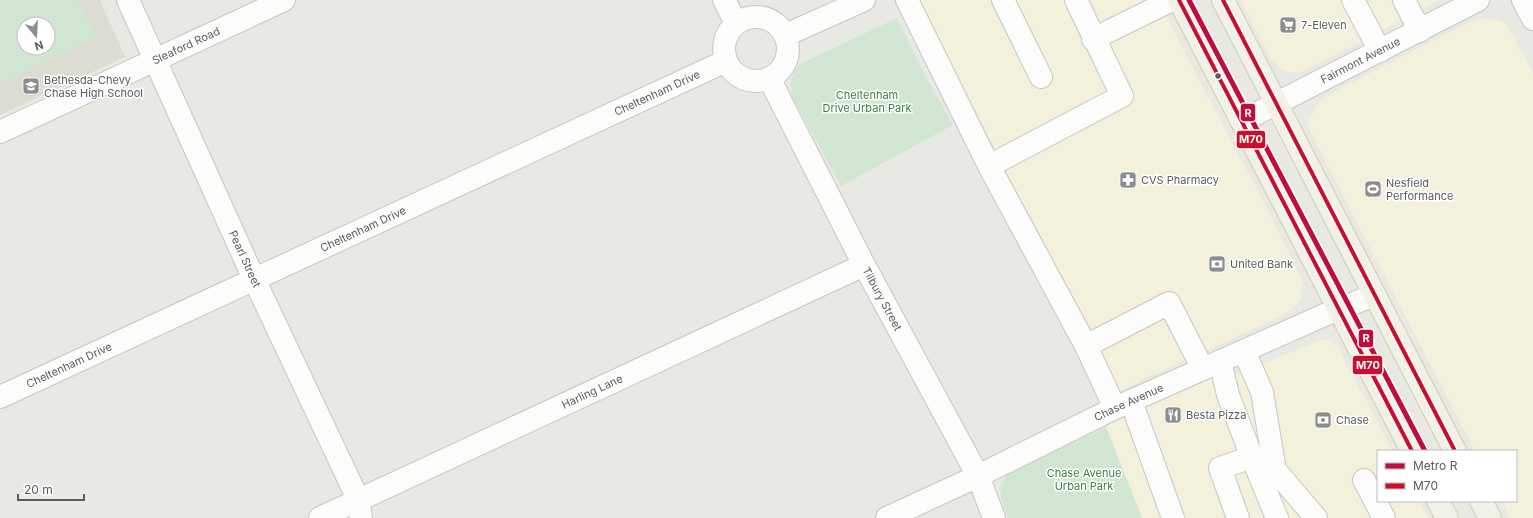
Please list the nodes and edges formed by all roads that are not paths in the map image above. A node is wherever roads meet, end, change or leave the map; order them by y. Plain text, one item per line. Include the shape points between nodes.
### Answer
1 (128, 0) edge
2 (284, 0) edge
3 (724, 0) edge
4 (864, 0) edge
5 (907, 0) edge
6 (1003, 0) edge
7 (1076, 0) edge
8 (1172, 0) edge
9 (1179, 0) edge
10 (1353, 0) edge
11 (1404, 0) edge
12 (1478, 0) edge
13 (1523, 0) edge
14 (1224, 1) edge
15 (1533, 19) edge
16 (736, 23) junction
17 (1420, 31) junction
18 (786, 35) junction
19 (1093, 39) junction
20 (1380, 51) junction
21 (156, 60) junction
22 (726, 61) junction
23 (1041, 77) dead end
24 (770, 80) junction
25 (1276, 104) junction
26 (1242, 121) junction
27 (0, 132) edge
28 (989, 166) junction
29 (864, 265) junction
30 (254, 279) junction
31 (1375, 295) junction
32 (1338, 309) junction
33 (1086, 346) junction
34 (1244, 350) junction
35 (1211, 365) junction
36 (0, 397) edge
37 (1123, 404) junction
38 (1411, 450) edge
39 (1454, 450) edge
40 (1252, 457) junction
41 (978, 476) junction
42 (1364, 480) dead end
43 (1482, 502) edge
44 (359, 509) edge
45 (320, 518) edge
46 (887, 518) edge
47 (994, 518) edge
48 (1173, 518) edge
49 (1238, 518) edge
50 (1277, 518) edge
51 (1316, 518) edge
52 (1384, 518) edge
53 (1490, 518) edge

1 - 21 street, Pearl Street
2 - 21 street, Sleaford Road
3 - 16 street
4 - 18 street
5 - 28 street
6 - 23 street
7 - 19 street
8 - 19 street
9 - 26 main road
10 - 20 street
11 - 17 street
12 - 17 street, Fairmont Avenue
13 - 15 street
14 - 25 main road
16 - 18 street via 753,17 769,19
16 - 22 street via 727,36 723,50
17 - 20 street, Fairmont Avenue
18 - 24 street via 789,54 785,66
19 - 28 street via 1122,96
20 - 25 street, Fairmont Avenue
21 - 27 street, Sleaford Road
21 - 30 street, Pearl Street
22 - 24 street via 732,71 741,78 752,82
22 - 30 street, Cheltenham Drive
24 - 29 street, Tilbury Street
25 - 26 street, Fairmont Avenue
25 - 31 main road
26 - 32 main road
28 - 33 street
29 - 41 street, Tilbury Street
29 - 44 street, Harling Lane
30 - 36 street, Cheltenham Drive
30 - 44 street, Pearl Street
31 - 32 street, Chase Avenue
31 - 39 main road
32 - 34 street, Chase Avenue
32 - 38 main road
33 - 35 street via 1169,303
33 - 37 street
34 - 35 street, Chase Avenue
34 - 51 street via 1262,392 1275,470
35 - 37 street, Chase Avenue
35 - 40 street via 1228,395
37 - 41 street, Chase Avenue
37 - 48 street
40 - 49 street via 1220,468
40 - 50 street
41 - 46 street, Chase Avenue
41 - 47 street, Tilbury Street
42 - 52 street
43 - 53 main road
44 - 45 street, Harling Lane

